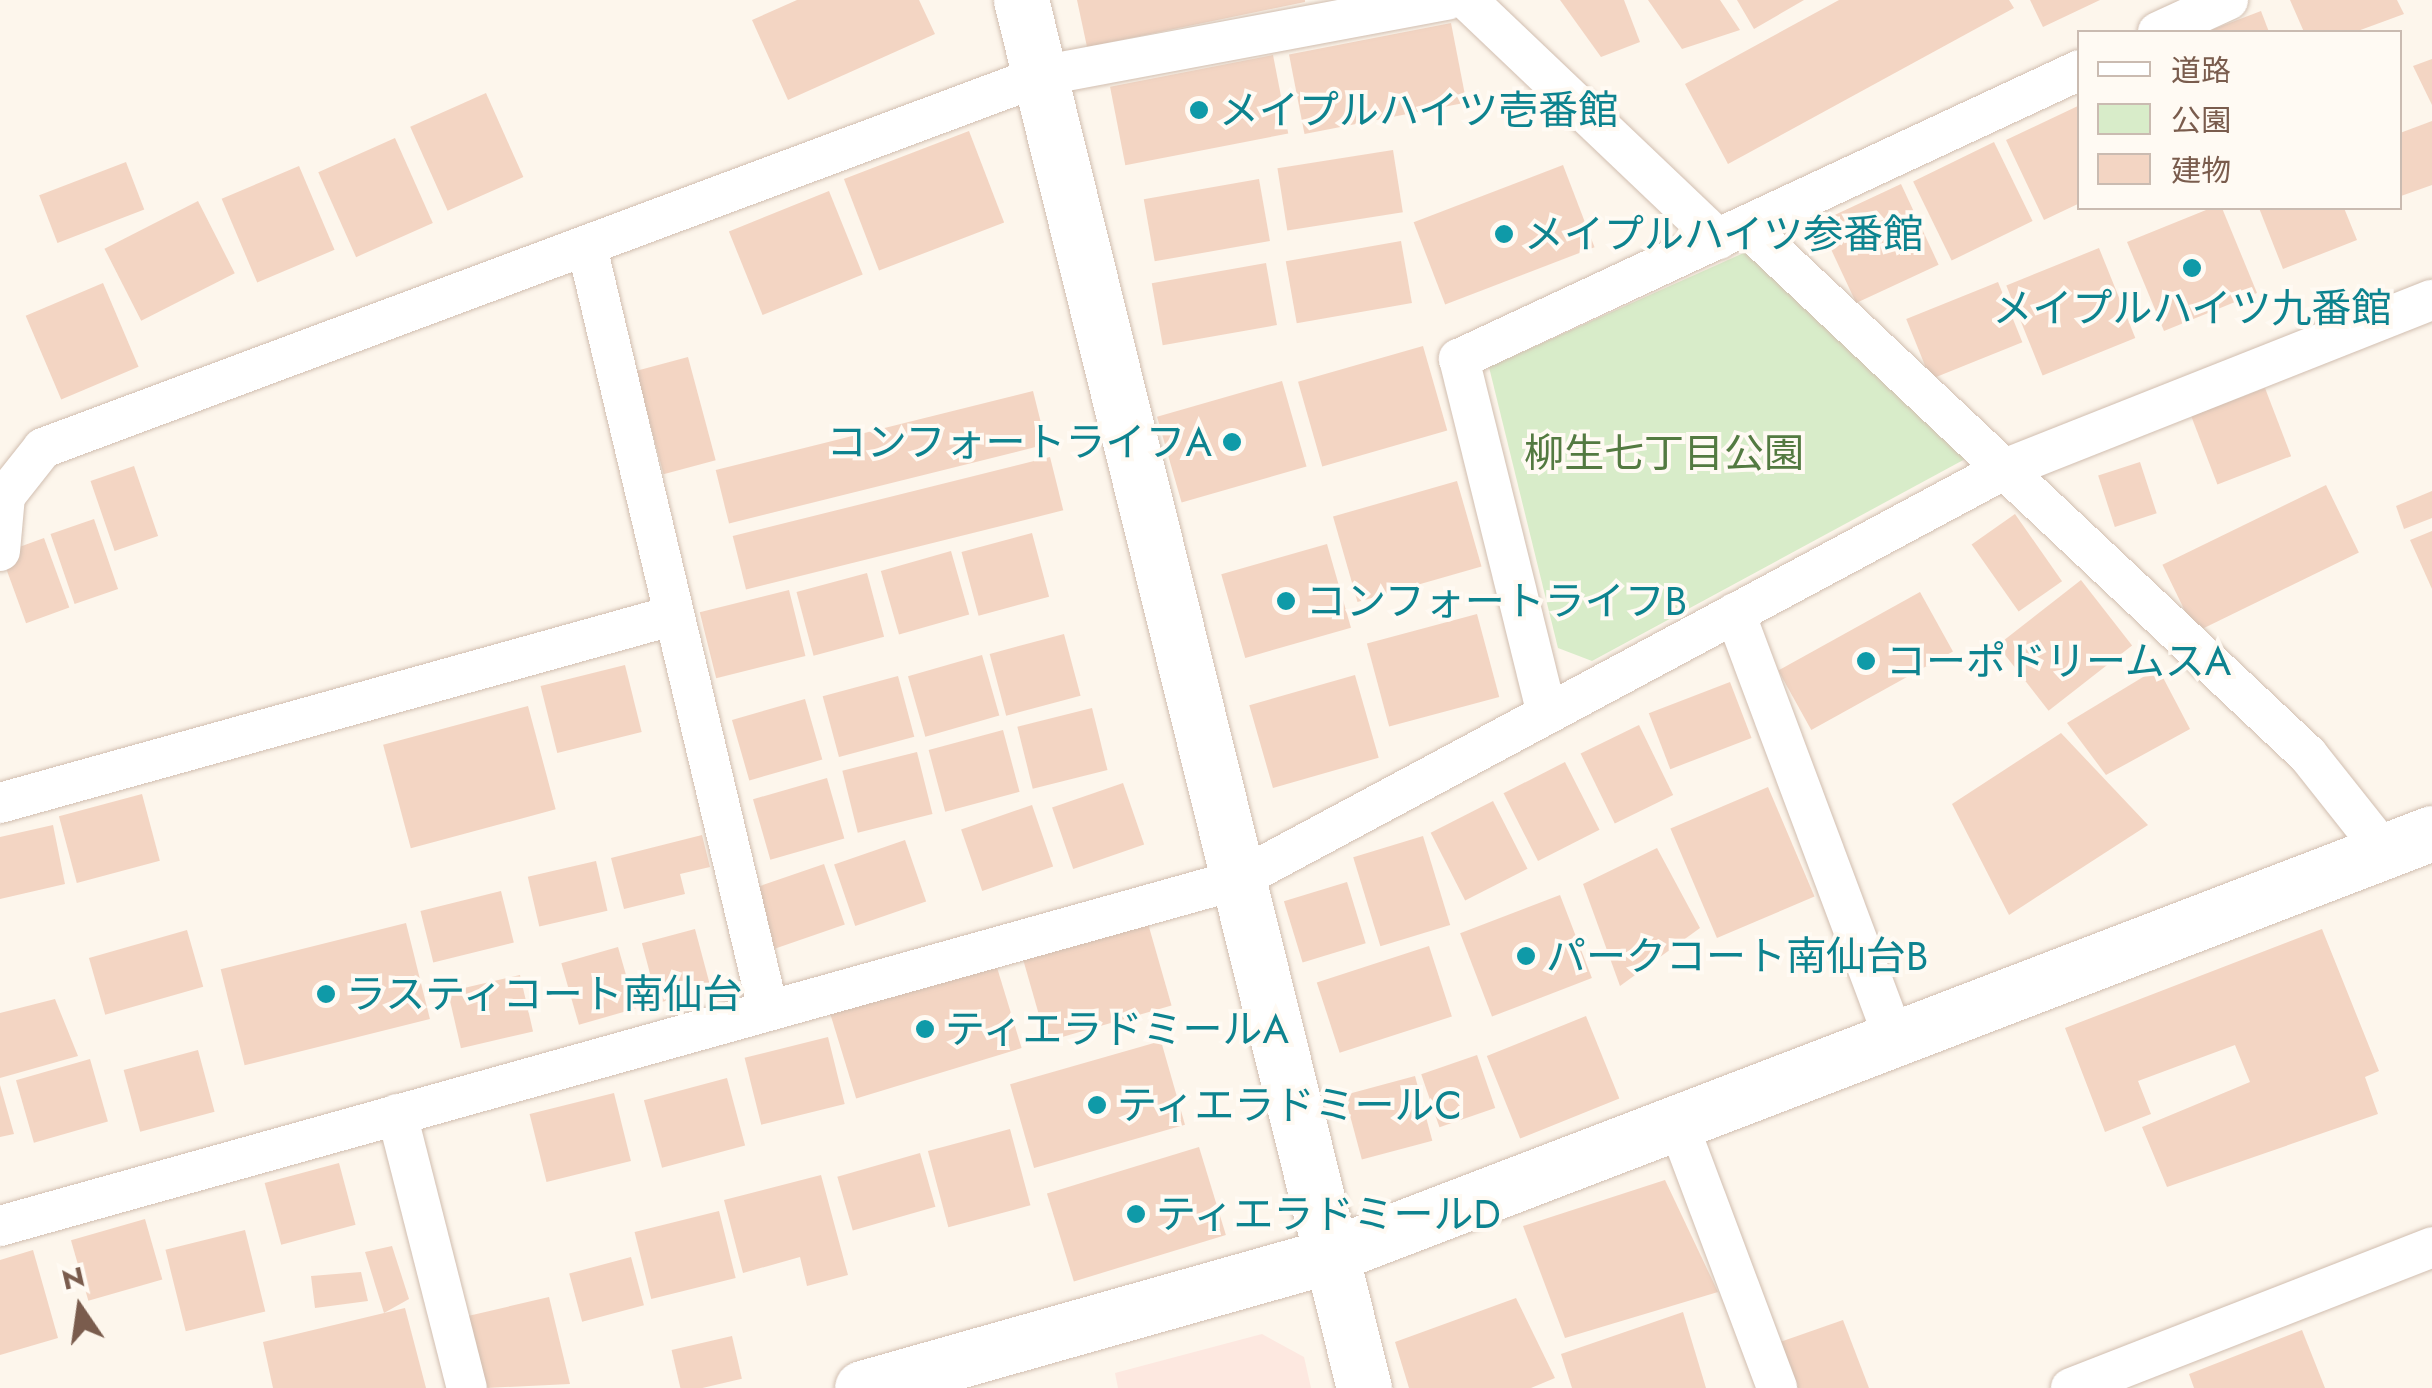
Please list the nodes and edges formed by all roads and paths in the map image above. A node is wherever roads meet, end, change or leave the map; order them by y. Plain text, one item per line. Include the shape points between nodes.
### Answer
1 (1021, 0) edge
2 (1447, 0) edge
3 (1468, 0) edge
4 (2228, 0) edge
5 (2162, 30) edge
6 (2077, 71) edge
7 (1040, 76) junction
8 (1732, 233) junction
9 (587, 246) junction
10 (2432, 300) edge
11 (2007, 468) junction
12 (0, 552) edge
13 (1735, 614) junction
14 (670, 616) junction
15 (1546, 710) junction
16 (0, 803) edge
17 (2417, 849) edge
18 (1237, 880) junction
19 (768, 1009) junction
20 (1895, 1041) junction
21 (397, 1114) junction
22 (1678, 1124) junction
23 (0, 1226) edge
24 (2432, 1247) edge
25 (1331, 1255) junction
26 (947, 1376) edge
27 (467, 1388) edge
28 (862, 1388) edge
29 (1364, 1388) edge
30 (1777, 1388) edge
31 (2071, 1388) edge

1 - 7 street
2 - 7 street
3 - 8 street
4 - 5 street
6 - 8 street
7 - 9 street
7 - 18 street
8 - 11 street
8 - 15 street via 1459,359
9 - 12 street via 43,448 5,496
9 - 14 street
10 - 11 street
11 - 13 street
11 - 17 street via 2308,755
13 - 15 street
13 - 20 street
14 - 16 street
14 - 19 street
15 - 18 street
17 - 20 street
18 - 19 street
18 - 25 street
19 - 21 street
20 - 22 street
21 - 23 street
21 - 27 street
22 - 25 street
22 - 30 street
24 - 31 street
25 - 26 street
25 - 29 street
26 - 28 street

